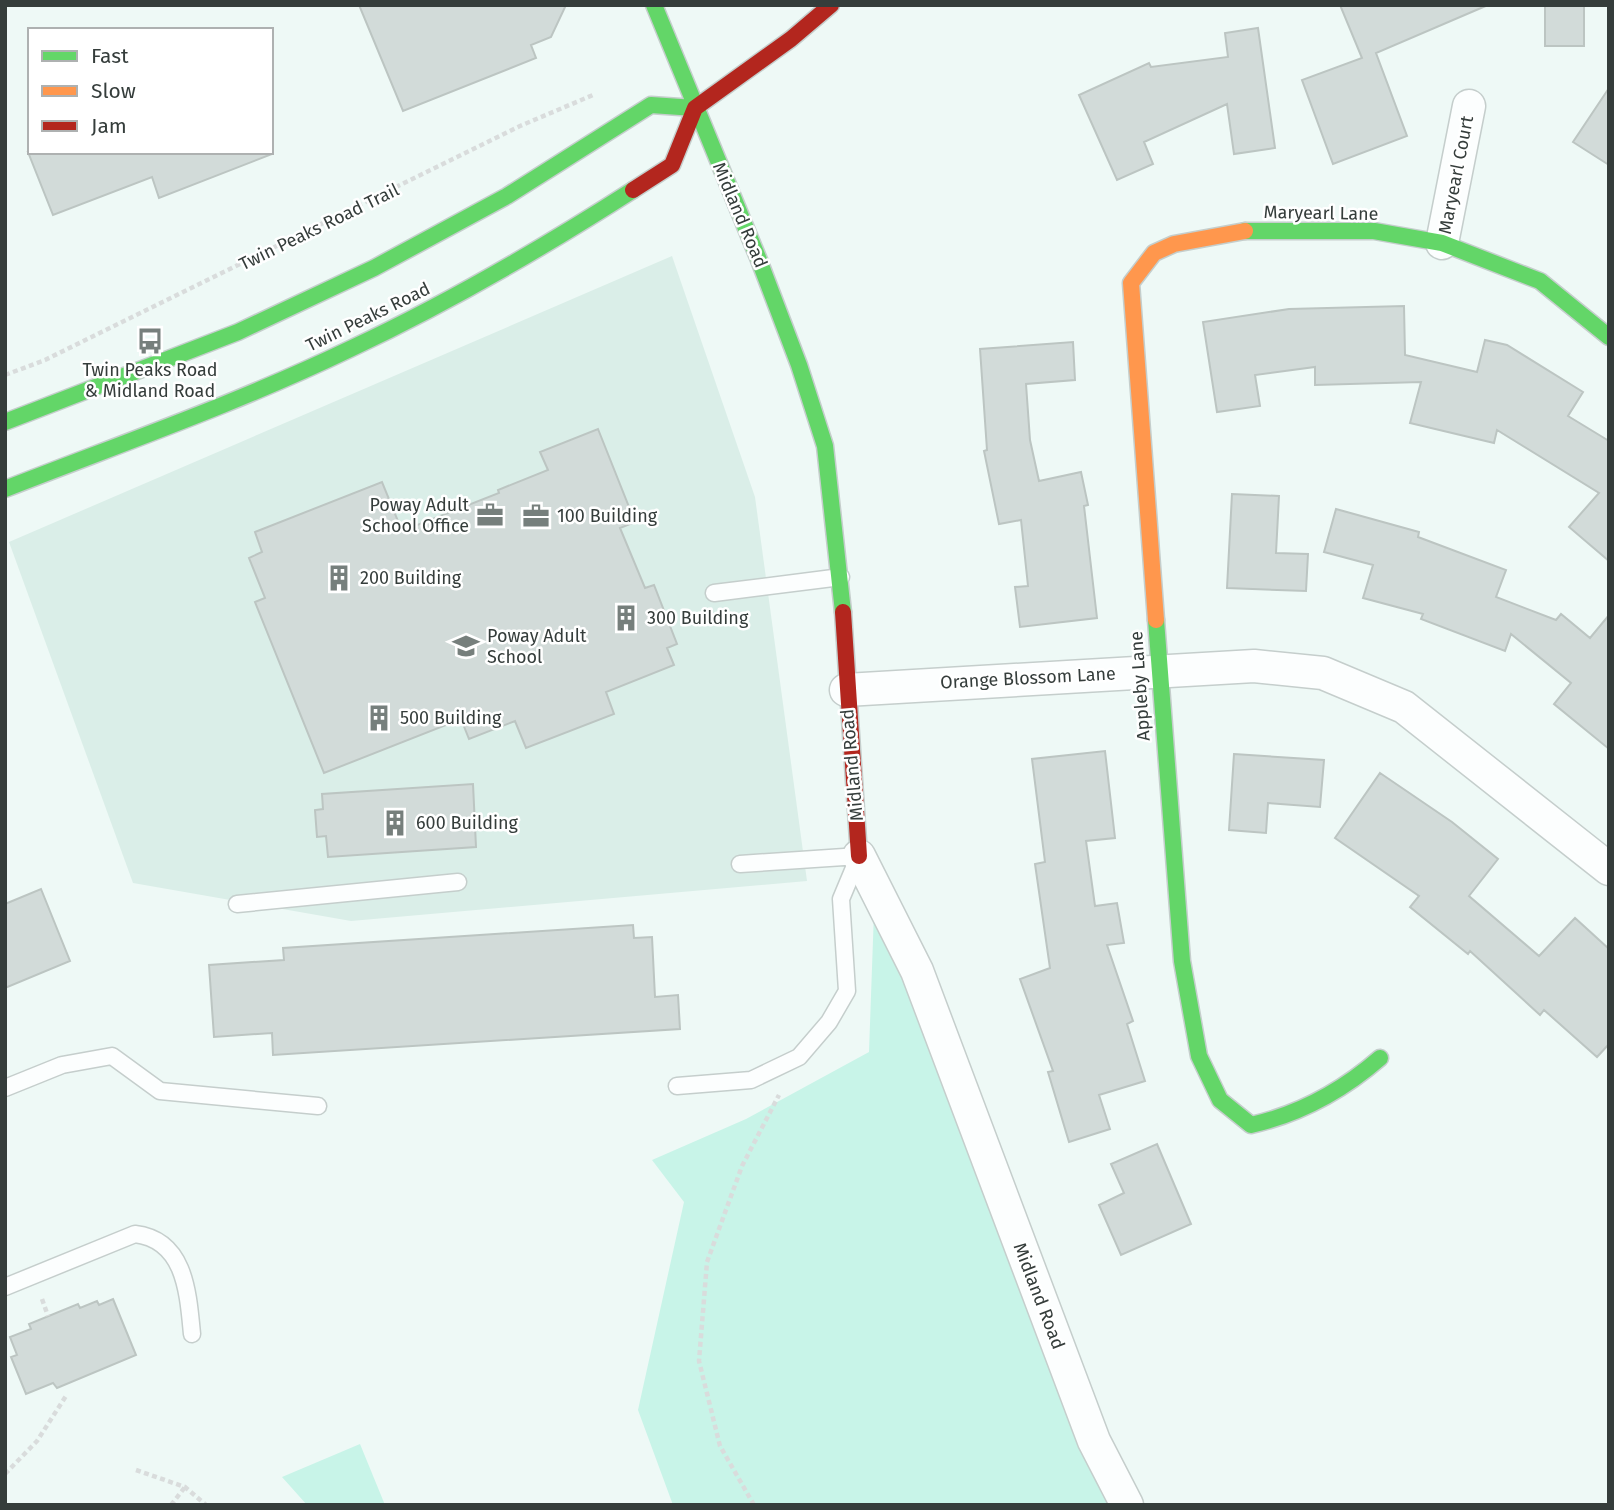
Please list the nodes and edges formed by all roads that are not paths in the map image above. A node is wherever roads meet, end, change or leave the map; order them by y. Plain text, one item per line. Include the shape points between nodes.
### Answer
1 (653, 5) edge
2 (831, 5) edge
3 (1469, 106) dead end
4 (695, 108) junction
5 (1442, 243) junction
6 (1174, 244) joint
7 (1609, 337) edge
8 (5, 422) edge
9 (5, 489) edge
10 (841, 577) junction
11 (714, 593) dead end
12 (1158, 671) junction
13 (846, 690) junction
14 (859, 856) junction
15 (740, 864) dead end
16 (1609, 869) edge
17 (458, 882) dead end
18 (237, 904) dead end
19 (1380, 1058) dead end
20 (7, 1082) edge
21 (677, 1086) dead end
22 (318, 1106) dead end
23 (5, 1287) edge
24 (192, 1334) dead end
25 (1126, 1505) edge

1 - 4 street, Midland Road
2 - 4 street
3 - 5 street, Maryearl Court
4 - 8 street via 651,105 508,196 374,268 238,332
4 - 9 street, Twin Peaks Road via 672,165 481,283 349,350
4 - 10 street, Midland Road via 779,312 825,446
5 - 6 street, Maryearl Lane via 1374,231 1236,231
5 - 7 street, Maryearl Lane via 1540,281
6 - 12 street, Appleby Lane via 1154,253 1131,283
10 - 11 lane
10 - 13 street, Midland Road
12 - 13 street, Orange Blossom Lane
12 - 16 street, Orange Blossom Lane via 1254,666 1323,673 1404,707
12 - 19 street, Appleby Lane via 1181,961 1199,1056 1220,1100 1251,1125 1272,1121 1352,1084
13 - 14 street, Midland Road
14 - 15 lane
14 - 21 lane via 842,899 846,991 829,1023 799,1057 751,1080
14 - 25 street, Midland Road via 918,971 1094,1441
17 - 18 lane
20 - 22 lane via 112,1056 160,1091
23 - 24 lane via 135,1234 148,1236 164,1243 182,1273

